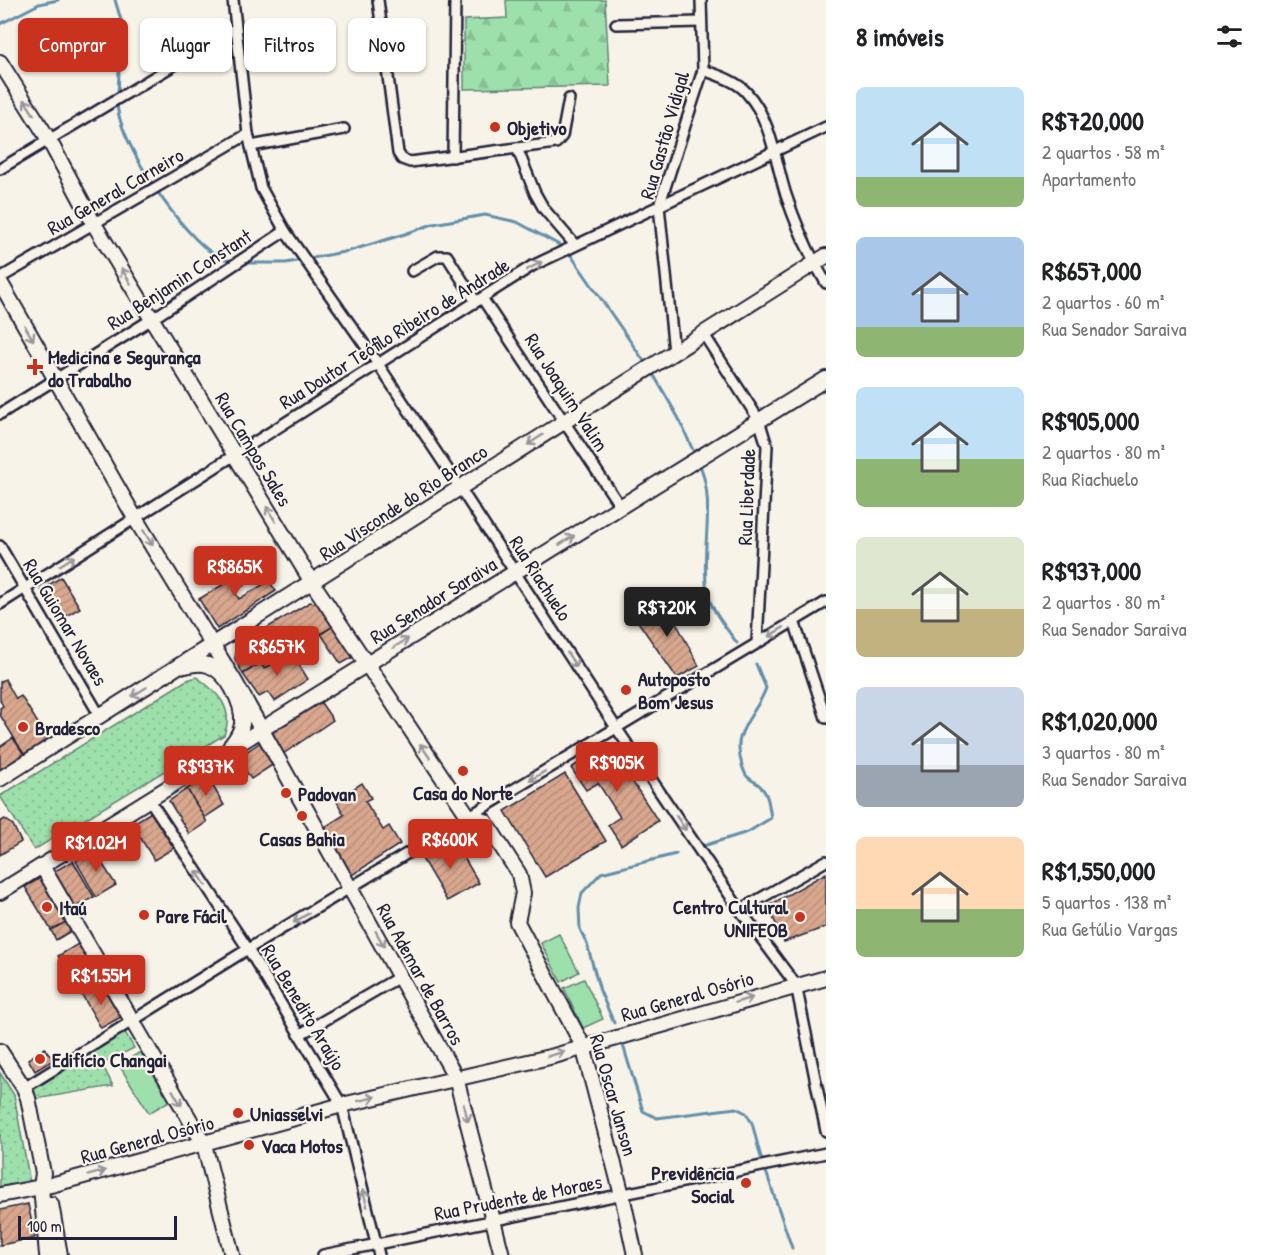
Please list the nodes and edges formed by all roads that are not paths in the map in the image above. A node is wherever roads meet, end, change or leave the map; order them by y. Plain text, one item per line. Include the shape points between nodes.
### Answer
1 (233, 0) edge
2 (243, 0) edge
3 (378, 0) edge
4 (455, 0) edge
5 (701, 0) edge
6 (235, 13) junction
7 (701, 22) junction
8 (616, 24) dead end
9 (236, 28) junction
10 (0, 62) edge
11 (703, 70) junction
12 (569, 99) dead end
13 (826, 127) edge
14 (344, 129) dead end
15 (248, 134) junction
16 (49, 140) junction
17 (251, 146) junction
18 (517, 148) junction
19 (775, 150) junction
20 (453, 157) junction
21 (0, 169) edge
22 (659, 206) junction
23 (94, 224) junction
24 (285, 231) junction
25 (569, 248) junction
26 (820, 259) edge
27 (412, 271) dead end
28 (0, 280) edge
29 (826, 283) edge
30 (479, 300) junction
31 (152, 319) junction
32 (703, 333) junction
33 (674, 352) junction
34 (378, 364) junction
35 (55, 379) junction
36 (826, 379) edge
37 (0, 414) edge
38 (759, 420) junction
39 (565, 421) junction
40 (235, 454) junction
41 (460, 488) junction
42 (620, 507) junction
43 (135, 518) junction
44 (0, 546) edge
45 (516, 572) junction
46 (312, 582) junction
47 (24, 588) junction
48 (826, 602) edge
49 (0, 604) edge
50 (794, 621) junction
51 (758, 643) junction
52 (213, 645) junction
53 (366, 664) junction
54 (174, 670) junction
55 (826, 686) edge
56 (816, 687) junction
57 (100, 716) junction
58 (826, 718) edge
59 (262, 729) junction
60 (616, 729) junction
61 (226, 751) junction
62 (0, 779) edge
63 (149, 799) junction
64 (469, 817) junction
65 (826, 861) edge
66 (42, 866) junction
67 (352, 888) junction
68 (0, 892) edge
69 (740, 910) junction
70 (248, 950) junction
71 (401, 976) junction
72 (826, 978) edge
73 (796, 986) junction
74 (132, 1021) junction
75 (299, 1035) junction
76 (583, 1046) junction
77 (0, 1051) edge
78 (456, 1078) junction
79 (24, 1088) junction
80 (342, 1105) junction
81 (826, 1131) edge
82 (204, 1144) junction
83 (826, 1153) edge
84 (44, 1183) junction
85 (622, 1194) junction
86 (0, 1195) edge
87 (493, 1220) junction
88 (376, 1244) junction
89 (47, 1255) edge
90 (60, 1255) edge
91 (232, 1255) edge
92 (322, 1255) edge
93 (379, 1255) edge
94 (502, 1255) edge
95 (635, 1255) edge

1 - 6 street, Rua Riachuelo
2 - 6 street
3 - 20 street via 398,153 410,162
4 - 20 street
5 - 7 street, Rua Gastão Vidigal
6 - 9 street, Rua Riachuelo
7 - 8 street
7 - 11 street, Rua Gastão Vidigal
9 - 15 street, Rua Riachuelo
9 - 16 street
16 -> 10 main road, Rua Campos Sales
11 - 19 street via 746,90
11 - 22 street, Rua Gastão Vidigal
12 - 18 street via 560,140
13 - 19 street, Rua Doutor Teófilo Ribeiro de Andrade
14 - 17 street
15 - 17 street, Rua Riachuelo
15 - 23 street, Rua General Carneiro
16 - 21 street
16 - 23 main road, Rua Campos Sales
17 - 24 street, Rua Riachuelo via 261,188
18 - 20 street
18 - 25 street via 544,210
19 - 22 street, Rua Doutor Teófilo Ribeiro de Andrade
19 - 26 street via 786,196
22 - 25 street, Rua Doutor Teófilo Ribeiro de Andrade
22 - 33 street, Rua Gastão Vidigal
23 - 28 street, Rua General Carneiro
31 -> 23 main road, Rua Campos Sales
24 - 31 street, Rua Benjamin Constant
24 - 34 street, Rua Riachuelo
30 -> 25 street, Rua Doutor Teófilo Ribeiro de Andrade
26 - 29 street
26 - 32 main road, Rua Visconde do Rio Branco
27 - 30 street, Rua Joaquim Valim via 438,256 447,256
28 -> 35 main road, Rua Ademar de Barros
30 - 34 street, Rua Doutor Teófilo Ribeiro de Andrade
30 - 39 street, Rua Joaquim Valim
31 - 35 street, Rua Benjamin Constant
31 - 40 main road, Rua Campos Sales
32 - 33 main road, Rua Visconde do Rio Branco
32 - 38 street, Rua Liberdade
33 - 39 main road, Rua Visconde do Rio Branco
34 - 40 street, Rua Doutor Teófilo Ribeiro de Andrade
34 - 41 street, Rua Riachuelo
35 - 37 street, Rua Benjamin Constant
35 - 43 main road, Rua Ademar de Barros
36 - 38 main road, Rua Senador Saraiva
38 - 42 main road, Rua Senador Saraiva
38 - 51 street, Rua Liberdade via 767,446
39 -> 41 main road, Rua Visconde do Rio Branco
39 - 42 street, Rua Joaquim Valim
40 - 43 street, Rua Doutor Teófilo Ribeiro de Andrade
46 -> 40 main road, Rua Campos Sales
41 - 45 street, Rua Riachuelo
41 - 46 main road, Rua Visconde do Rio Branco
45 -> 42 main road, Rua Senador Saraiva
47 -> 43 street, Rua Doutor Teófilo Ribeiro de Andrade
43 -> 52 main road, Rua Ademar de Barros
44 - 47 street, Rua Guiomar Novaes
53 -> 45 main road, Rua Senador Saraiva
45 -> 60 street, Rua Riachuelo
46 - 52 main road, Rua Visconde do Rio Branco
46 - 53 main road, Rua Campos Sales
47 - 49 street, Rua Doutor Teófilo Ribeiro de Andrade
47 - 57 street, Rua Guiomar Novaes
48 - 50 street
50 -> 51 street
50 - 56 street
51 - 60 street
52 - 54 main road, Rua Visconde do Rio Branco
52 - 59 main road, Rua Ademar de Barros
53 - 59 main road, Rua Senador Saraiva
64 -> 53 main road, Rua Campos Sales
54 -> 57 main road, Rua Visconde do Rio Branco
54 - 61 main road via 195,663 206,664 221,674 236,695 242,726
55 - 56 street
56 - 58 street
57 - 62 main road, Rua Visconde do Rio Branco
59 - 61 main road, Rua Senador Saraiva
59 - 67 main road, Rua Ademar de Barros
60 -> 64 street
60 -> 69 street, Rua Riachuelo
61 - 63 main road, Rua Senador Saraiva
63 - 66 main road, Rua Senador Saraiva
70 -> 63 street, Rua Benedito Araújo
64 - 67 street
64 - 76 main road, Rua Oscar Janson via 484,821 519,874 523,893 517,922
65 - 69 street
66 - 68 main road, Rua Senador Saraiva
66 - 74 main road
67 -> 70 street
67 -> 71 main road, Rua Ademar de Barros
69 - 73 street, Rua Riachuelo
70 - 74 street
70 - 75 street, Rua Benedito Araújo
71 - 75 street
71 - 78 main road, Rua Ademar de Barros
72 - 73 main road, Rua General Osório
76 -> 73 main road, Rua General Osório
73 - 81 street
74 - 79 street
74 -> 82 main road
75 - 80 street, Rua Benedito Araújo
78 -> 76 main road, Rua General Osório
76 - 85 main road, Rua Oscar Janson
77 - 79 main road
80 -> 78 main road, Rua General Osório
78 -> 87 main road, Rua Ademar de Barros
79 - 84 main road
80 - 82 main road, Rua General Osório
88 -> 80 street, Rua Benedito Araújo
84 -> 82 main road, Rua General Osório
82 - 91 main road
83 - 85 street, Rua Prudente de Moraes
84 - 86 main road, Rua General Osório
84 - 89 main road
84 - 90 main road
85 - 87 street, Rua Prudente de Moraes
85 - 95 main road, Rua Oscar Janson
87 - 88 street, Rua Prudente de Moraes
87 - 94 main road, Rua Ademar de Barros
88 - 92 street, Rua Prudente de Moraes
88 - 93 street, Rua Benedito Araújo

